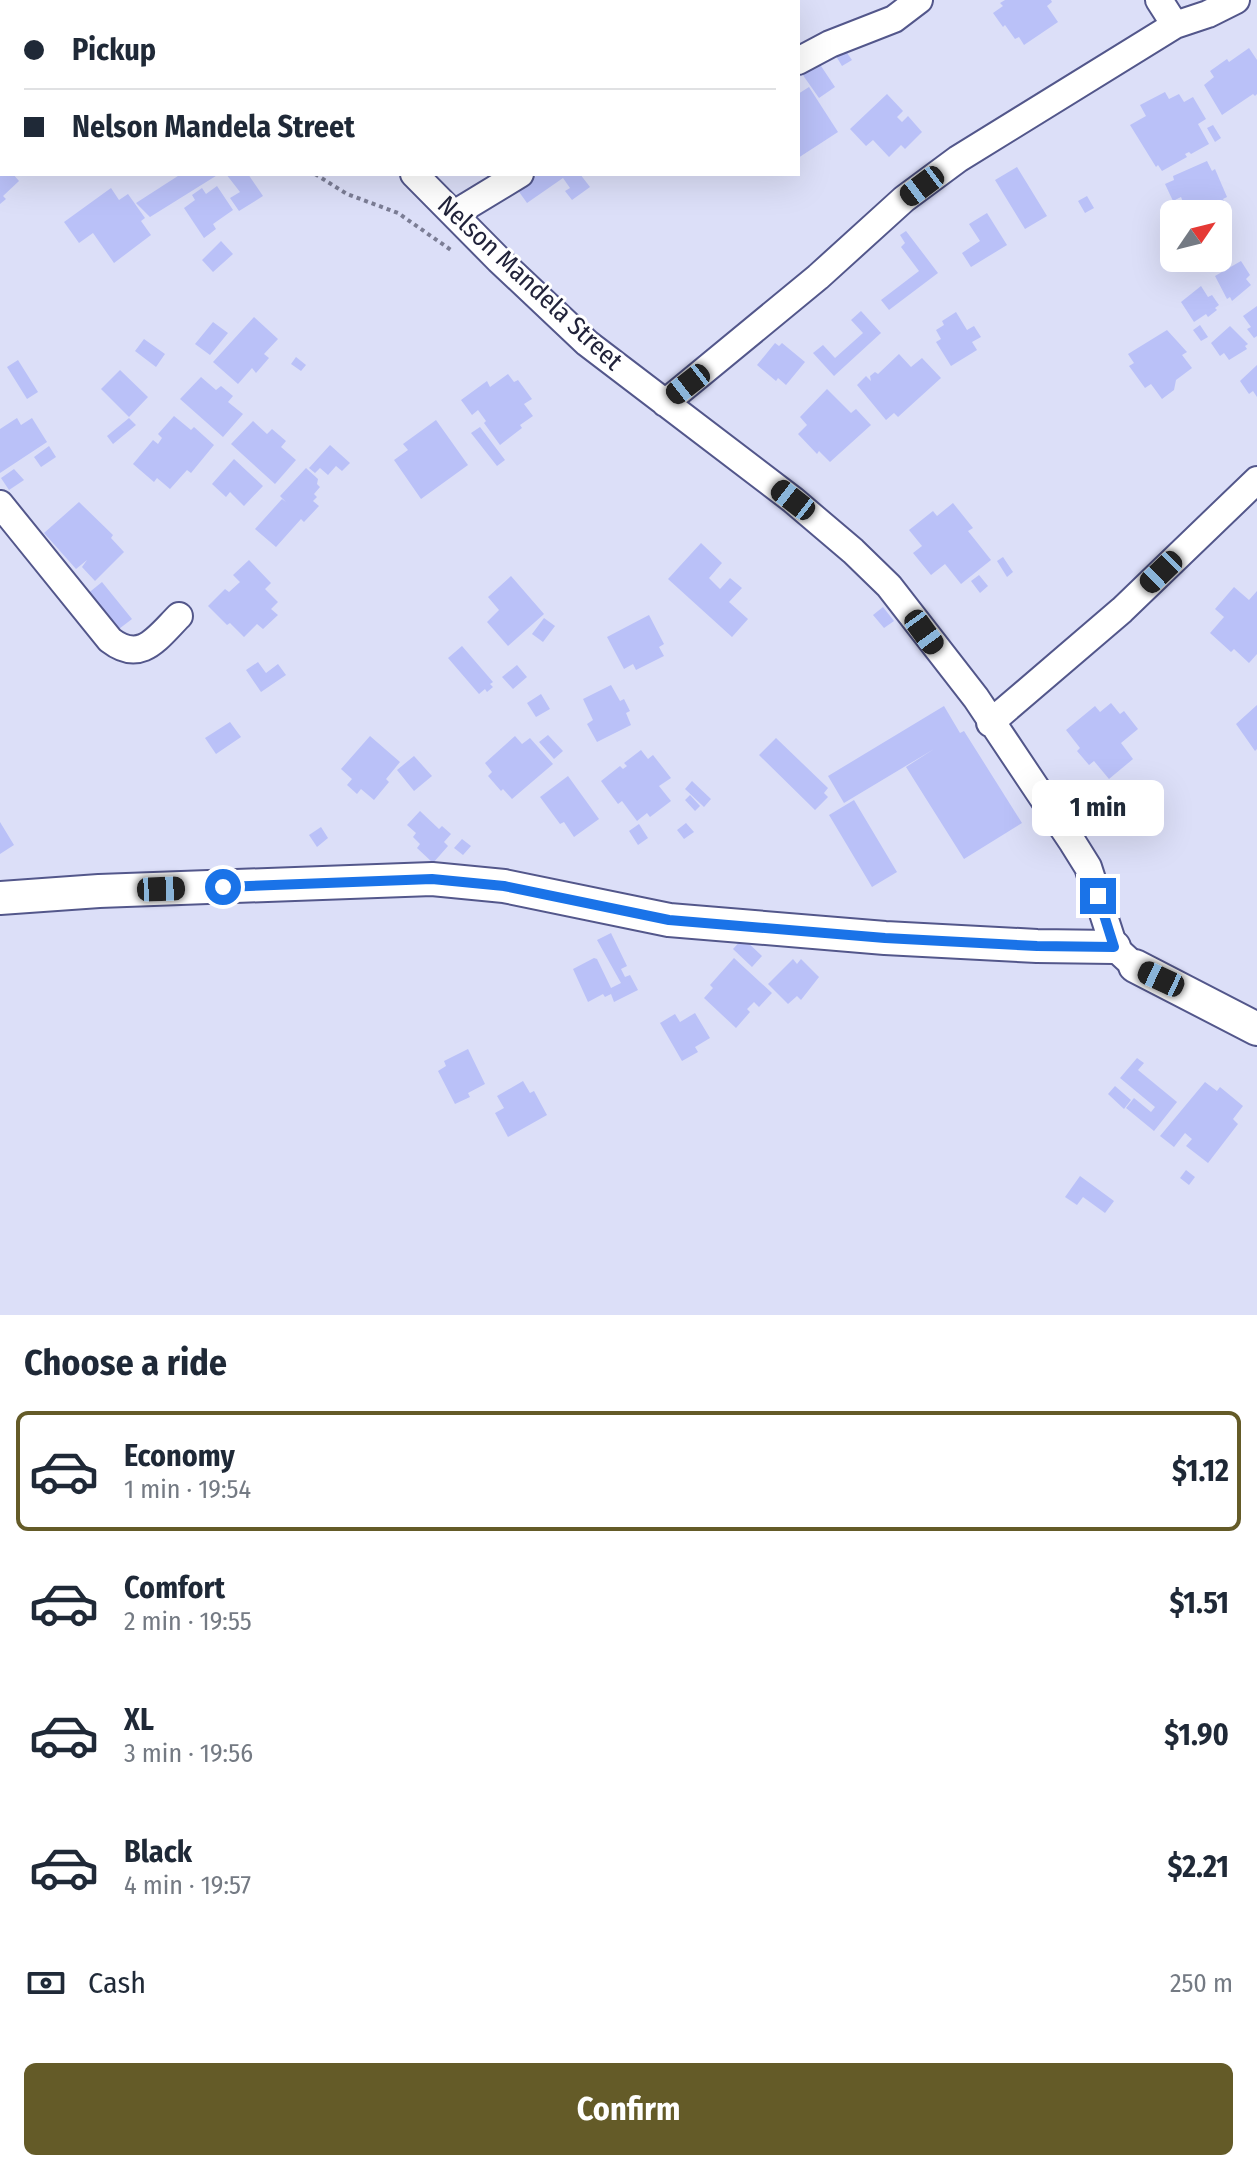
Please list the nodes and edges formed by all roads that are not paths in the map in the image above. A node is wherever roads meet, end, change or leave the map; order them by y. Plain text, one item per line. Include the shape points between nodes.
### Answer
1 (919, 0) edge
2 (1159, 0) edge
3 (1236, 0) edge
4 (1175, 25) junction
5 (800, 60) edge
6 (416, 176) edge
7 (517, 176) edge
8 (454, 214) junction
9 (665, 403) junction
10 (1257, 480) edge
11 (0, 504) edge
12 (179, 616) dead end
13 (990, 723) junction
14 (0, 898) edge
15 (1124, 956) junction
16 (1257, 1029) edge

1 - 5 street via 894,19
2 - 4 street
3 - 4 street
4 - 9 street via 936,175
6 - 8 street, Nelson Mandela Street
7 - 8 street
8 - 9 street, Nelson Mandela Street via 587,343
9 - 13 street, Nelson Mandela Street via 793,500 889,586
10 - 13 street via 1122,610
11 - 12 street via 123,650 139,651
13 - 15 street, Nelson Mandela Street via 1088,867
14 - 15 street via 432,879 504,886 669,920
15 - 16 street

